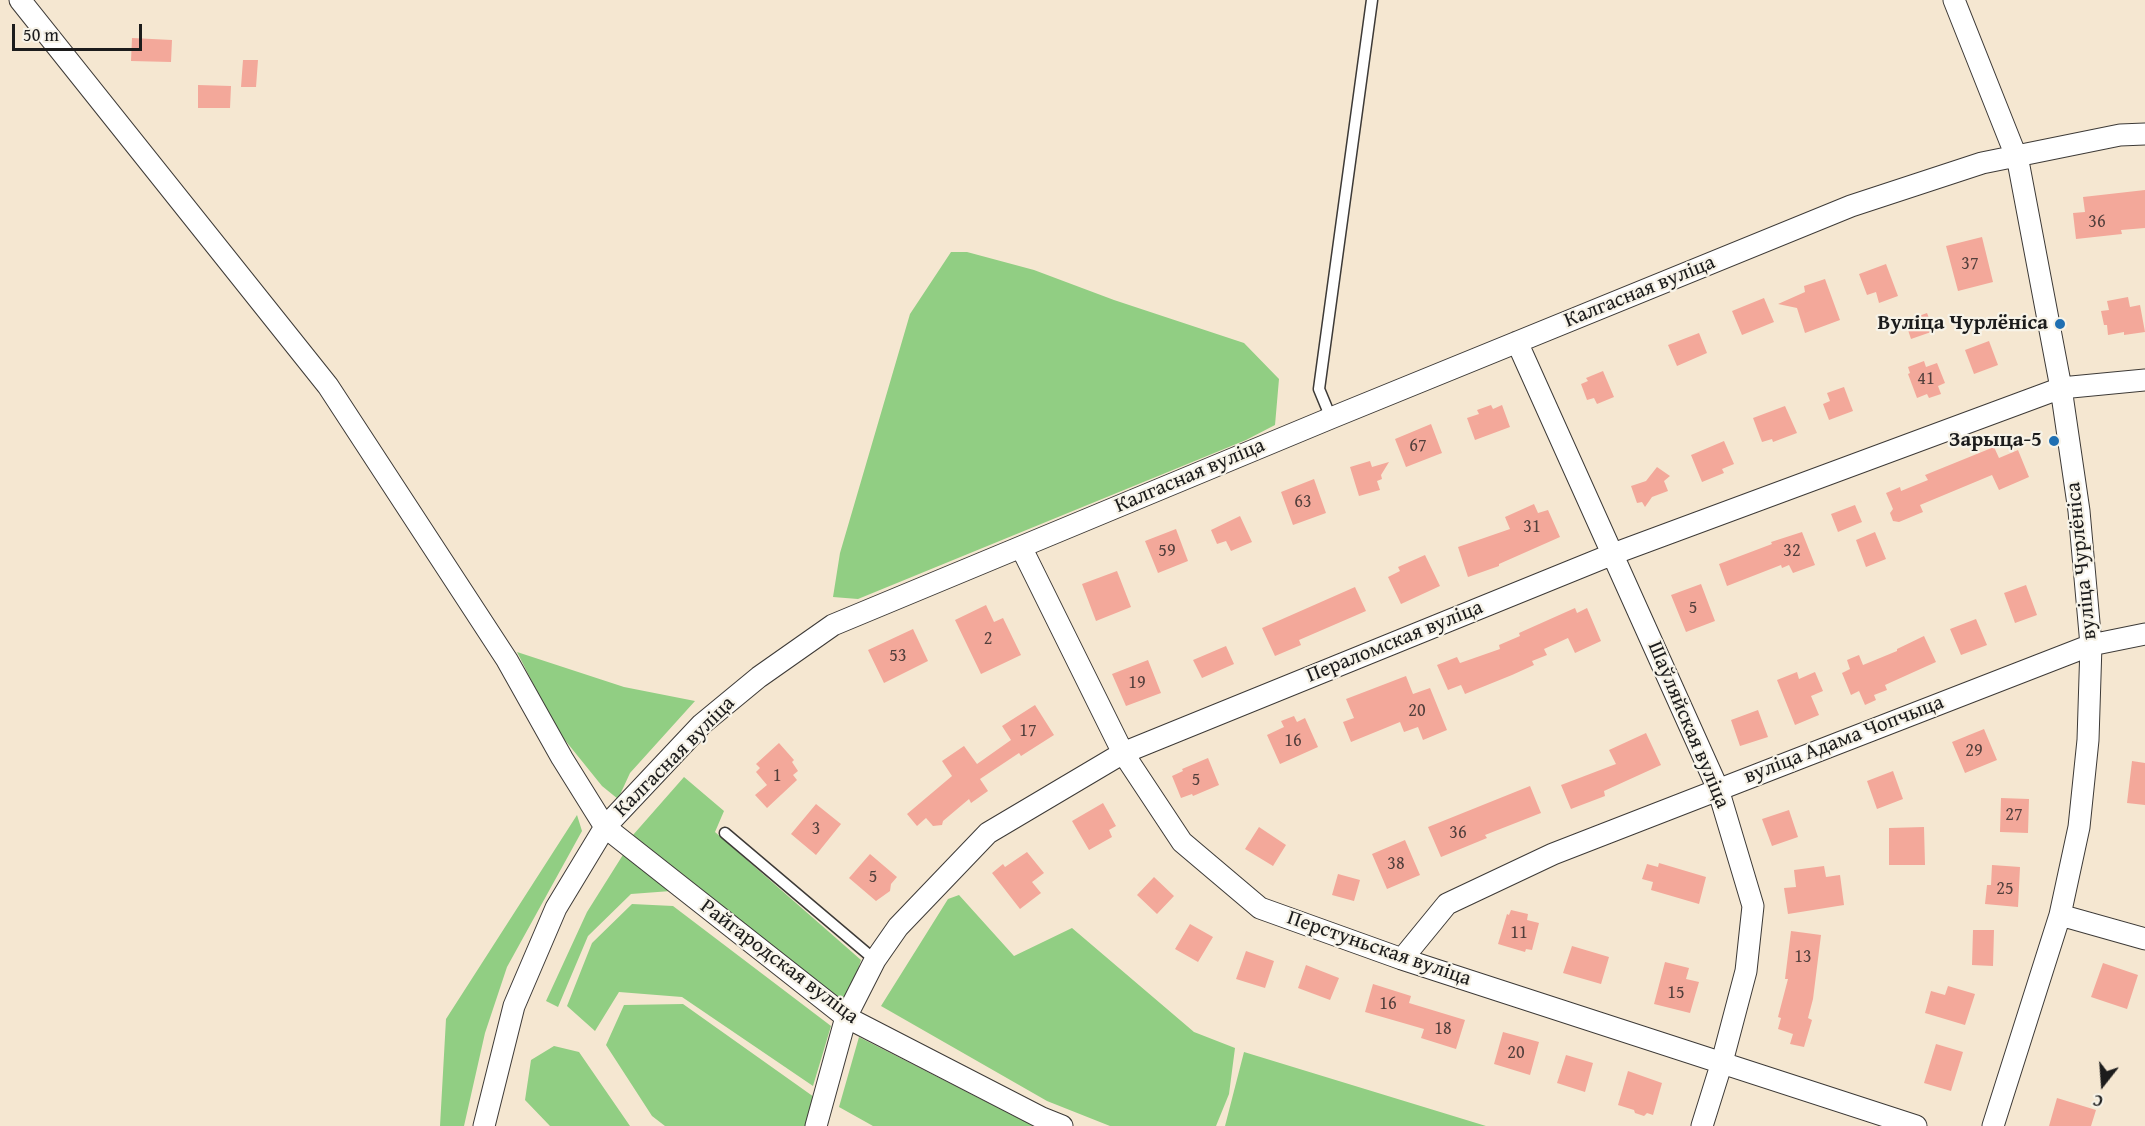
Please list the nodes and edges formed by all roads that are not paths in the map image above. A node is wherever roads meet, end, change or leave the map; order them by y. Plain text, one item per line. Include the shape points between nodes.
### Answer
1 (20, 0) edge
2 (1372, 0) edge
3 (1954, 0) edge
4 (2145, 134) edge
5 (2016, 156) junction
6 (1517, 342) junction
7 (2145, 380) edge
8 (2061, 388) junction
9 (1331, 418) junction
10 (1021, 547) junction
11 (1612, 554) junction
12 (2145, 634) edge
13 (2091, 645) junction
14 (1123, 753) junction
15 (1718, 789) junction
16 (605, 828) junction
17 (725, 832) dead end
18 (2060, 915) junction
19 (2145, 939) edge
20 (1402, 959) junction
21 (874, 960) junction
22 (846, 1017) junction
23 (1722, 1062) junction
24 (484, 1126) edge
25 (816, 1126) edge
26 (1062, 1126) edge
27 (1702, 1126) edge
28 (1916, 1126) edge
29 (1993, 1126) edge

1 - 16 street via 328,386 507,660
2 - 9 lane via 1319,389
3 - 5 street, вуліца Чурлёніса
4 - 5 street, Калгасная вуліца via 2120,135
5 - 6 street, Калгасная вуліца via 1982,163 1851,207
5 - 8 street, вуліца Чурлёніса
6 - 9 street, Калгасная вуліца
6 - 11 street, Шаўляйская вуліца
7 - 8 street, Пераломская вуліца
8 - 11 street, Пераломская вуліца
8 - 13 street, вуліца Чурлёніса via 2079,511
9 - 10 street, Калгасная вуліца
10 - 14 street, Перстуньская вуліца
10 - 16 street, Калгасная вуліца via 833,625 759,677 702,724
11 - 14 street, Пераломская вуліца
11 - 15 street, Шаўляйская вуліца
12 - 13 street, вуліца Адама Чопчыца
13 - 15 street, вуліца Адама Чопчыца
13 - 18 street, вуліца Чурлёніса via 2088,740 2079,827
14 - 20 street, Перстуньская вуліца via 1182,842 1260,908
14 - 21 street, Пераломская вуліца via 988,833 898,927
15 - 20 street, вуліца Адама Чопчыца via 1553,854 1447,904
15 - 23 street, Шаўляйская вуліца via 1753,906 1746,971
16 - 22 street, Райгародская вуліца
16 - 24 street, Калгасная вуліца via 556,908 514,1006
17 - 21 lane
18 - 19 street
18 - 29 street, вуліца Чурлёніса
20 - 23 street, Перстуньская вуліца
21 - 22 street, Пераломская вуліца
22 - 25 street, Пераломская вуліца
22 - 26 street, Райгародская вуліца
23 - 27 street, Шаўляйская вуліца
23 - 28 street, Перстуньская вуліца

